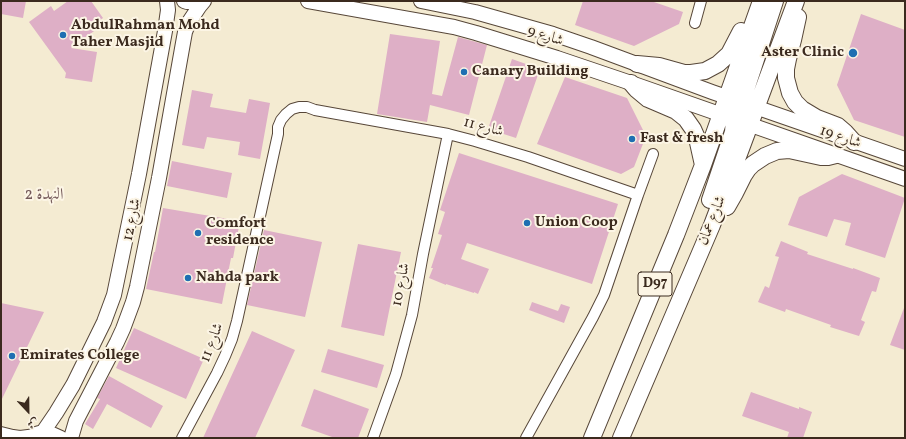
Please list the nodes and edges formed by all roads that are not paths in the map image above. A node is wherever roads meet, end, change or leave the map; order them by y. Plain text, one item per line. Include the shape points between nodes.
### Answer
1 (167, 1) edge
2 (184, 1) edge
3 (202, 1) edge
4 (308, 1) edge
5 (421, 1) edge
6 (702, 1) edge
7 (775, 1) edge
8 (796, 1) edge
9 (799, 1) edge
10 (759, 6) edge
11 (695, 23) dead end
12 (638, 64) junction
13 (631, 83) junction
14 (749, 105) junction
15 (727, 117) junction
16 (757, 127) junction
17 (448, 134) junction
18 (854, 142) junction
19 (654, 154) dead end
20 (836, 155) junction
21 (905, 159) edge
22 (703, 165) junction
23 (905, 179) edge
24 (638, 194) junction
25 (712, 225) junction
26 (687, 284) junction
27 (1, 432) edge
28 (36, 435) edge
29 (61, 438) edge
30 (71, 438) edge
31 (182, 438) edge
32 (372, 438) edge
33 (526, 438) edge
34 (592, 438) edge
35 (621, 438) edge

1 - 28 street, شارع 12 via 165,31 114,295 104,322 73,384
2 - 3 street
3 - 30 street, شارع 12 via 185,32 182,43 159,178 133,302 117,342 76,421
4 - 13 street, شارع 9 via 476,33
5 - 12 street, شارع 9 via 522,25 591,46
6 - 11 street
7 - 14 main road
8 - 14 main road
9 - 18 main road via 796,28 786,69 790,93 802,108 817,118 838,126
10 - 12 main road via 742,29 729,54 712,68 691,73
10 - 14 main road
12 - 14 street, شارع 9
13 - 15 street, شارع 9
13 - 22 main road via 648,99 676,111 686,119 697,138
14 - 15 main road via 731,108
14 - 16 main road via 741,113 746,121
14 - 18 street, شارع 19
15 - 16 street, شارع 9
15 - 22 main road, شارع عمان / D97
15 - 26 main road via 733,132 693,247
16 - 20 street, شارع 19
16 - 25 main road, شارع عمان / D97
17 - 24 street, شارع 11 via 528,156
17 - 31 street, شارع 11 via 307,107 292,109 286,114 278,127 232,339 226,356
17 - 32 street, شارع 10 via 412,315 396,374
18 - 21 street, شارع 19
19 - 24 street
20 - 23 street, شارع 19
20 - 25 main road via 821,157 789,150 765,156 748,169 729,204
22 - 34 main road, شارع عمان / D97
24 - 33 street via 604,295
25 - 26 main road, شارع عمان / D97
26 - 35 main road, شارع عمان / D97
27 - 28 street via 20,436
28 - 29 street via 50,433

